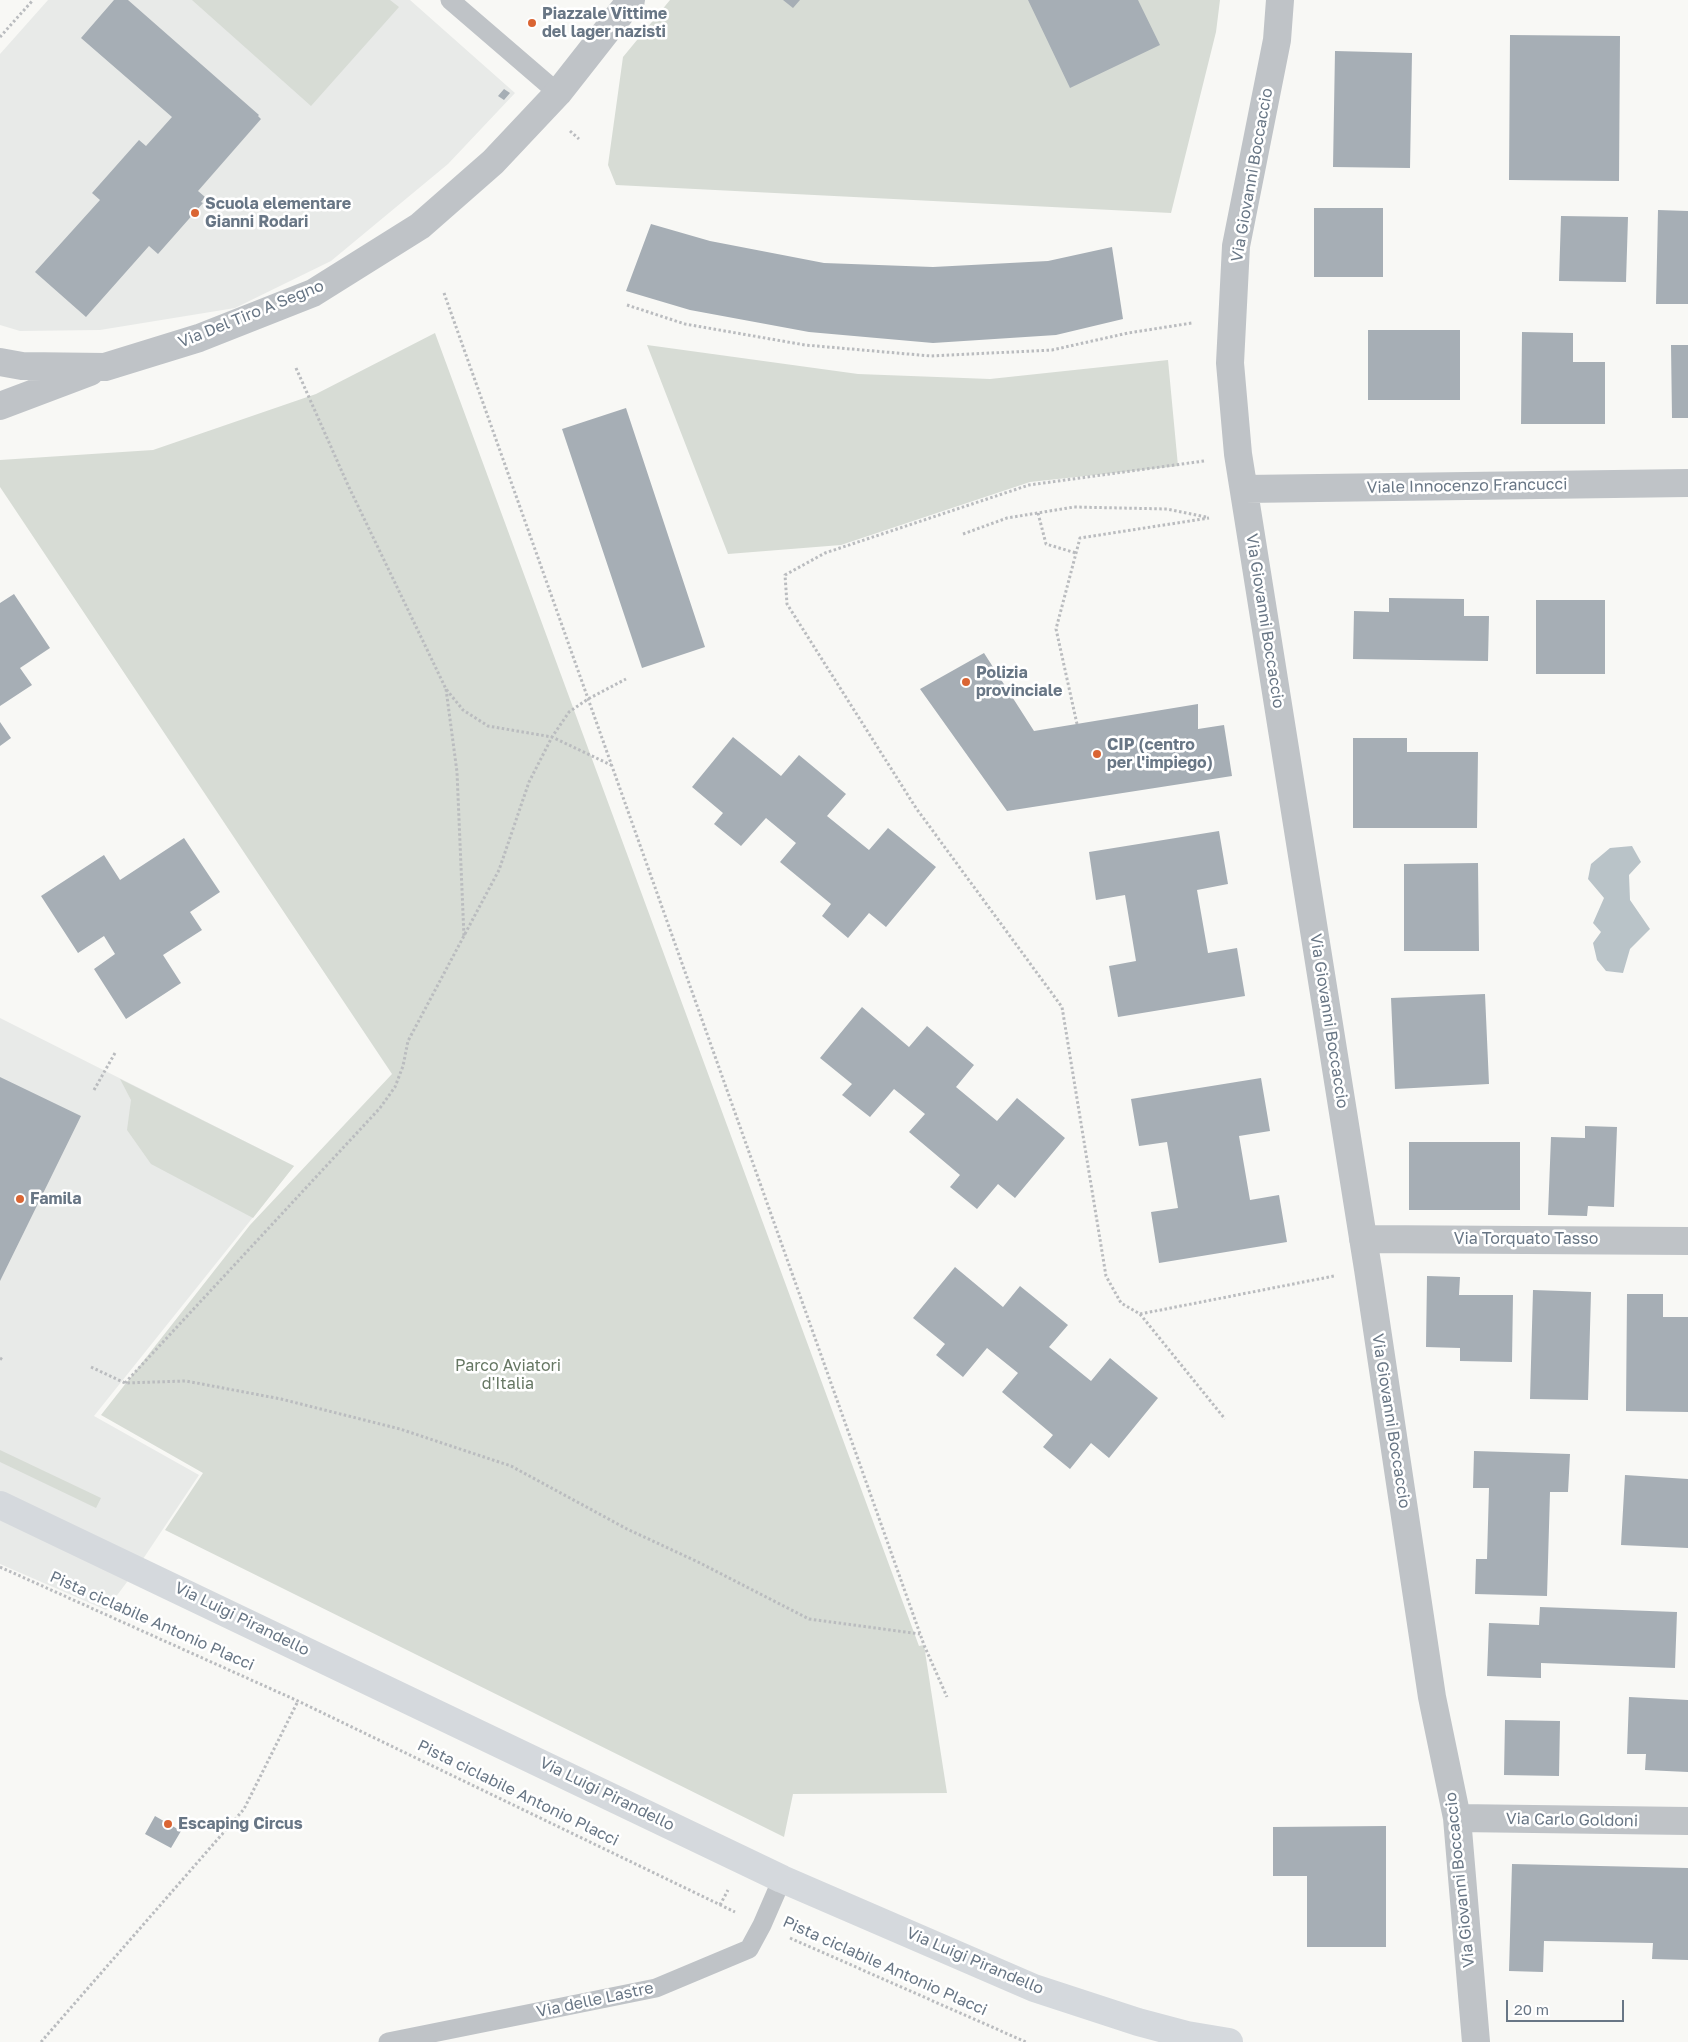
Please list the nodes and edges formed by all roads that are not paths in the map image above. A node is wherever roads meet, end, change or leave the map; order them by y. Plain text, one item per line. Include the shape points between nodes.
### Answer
1 (450, 0) edge
2 (631, 0) edge
3 (1280, 0) edge
4 (558, 92) junction
5 (0, 362) edge
6 (105, 367) junction
7 (0, 406) edge
8 (1688, 483) edge
9 (1245, 489) junction
10 (1363, 1238) junction
11 (1688, 1240) edge
12 (0, 1505) edge
13 (1457, 1818) junction
14 (1688, 1822) edge
15 (782, 1879) junction
16 (388, 2042) edge
17 (1229, 2042) edge
18 (1476, 2042) edge

1 - 4 lane
2 - 4 street, Via Del Tiro A Segno
3 - 9 street, Via Giovanni Boccaccio via 1277,40 1236,246 1230,363 1238,454
4 - 6 street, Via Del Tiro A Segno via 493,162 420,226 313,293 199,338
5 - 6 street, Via Del Tiro A Segno via 22,366
6 - 7 street
8 - 9 street, Viale Innocenzo Francucci
9 - 10 street, Via Giovanni Boccaccio
10 - 11 street, Via Torquato Tasso
10 - 13 street, Via Giovanni Boccaccio via 1432,1697
12 - 15 street, Via Luigi Pirandello
13 - 14 street, Via Carlo Goldoni
13 - 18 street, Via Giovanni Boccaccio
15 - 16 lane, Via delle Lastre via 749,1949 656,1988
15 - 17 street, Via Luigi Pirandello via 1034,1988 1138,2022

